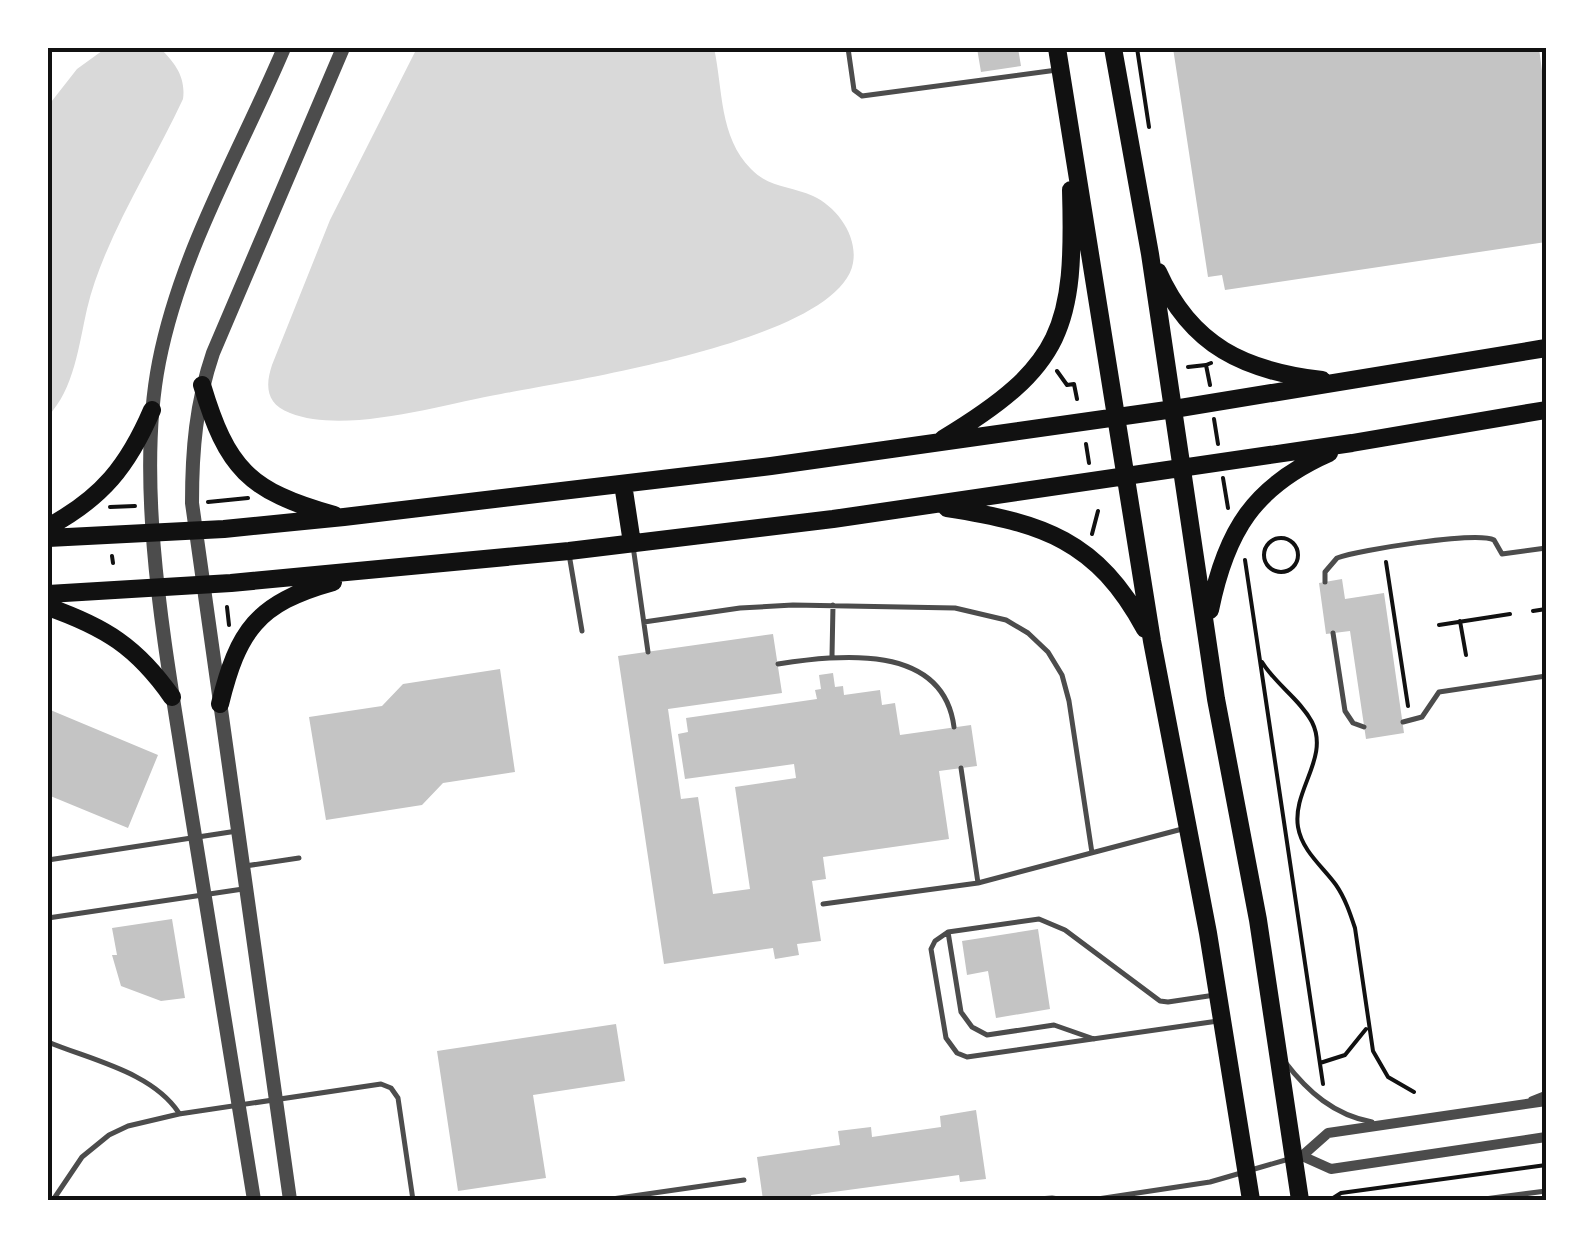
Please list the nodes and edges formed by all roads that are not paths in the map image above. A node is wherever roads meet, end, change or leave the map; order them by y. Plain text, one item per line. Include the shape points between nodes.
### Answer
1 (284, 48) edge
2 (342, 48) edge
3 (848, 48) edge
4 (1057, 48) edge
5 (1113, 48) edge
6 (1060, 69) junction
7 (1065, 104) junction
8 (1150, 254) junction
9 (1546, 348) edge
10 (1343, 382) junction
11 (202, 385) junction
12 (1174, 409) junction
13 (152, 410) junction
14 (1546, 410) edge
15 (1118, 417) junction
16 (936, 443) junction
17 (1352, 443) junction
18 (1182, 466) junction
19 (1127, 474) junction
20 (623, 484) junction
21 (927, 505) junction
22 (344, 518) junction
23 (48, 527) edge
24 (196, 531) junction
25 (154, 533) junction
26 (48, 538) edge
27 (632, 543) junction
28 (1546, 548) edge
29 (569, 552) junction
30 (368, 572) junction
31 (1325, 582) dead end
32 (204, 584) junction
33 (159, 588) junction
34 (48, 594) edge
35 (832, 605) junction
36 (48, 607) edge
37 (644, 622) junction
38 (1206, 625) junction
39 (582, 631) dead end
40 (1333, 633) dead end
41 (1152, 641) junction
42 (648, 652) dead end
43 (832, 656) junction
44 (778, 664) dead end
45 (1546, 676) edge
46 (172, 697) junction
47 (220, 704) junction
48 (1406, 721) road end
49 (1364, 727) dead end
50 (954, 728) dead end
51 (960, 768) dead end
52 (1189, 828) junction
53 (237, 832) junction
54 (195, 838) junction
55 (1092, 853) junction
56 (300, 858) dead end
57 (48, 860) edge
58 (242, 866) junction
59 (978, 884) junction
60 (246, 888) junction
61 (204, 894) junction
62 (824, 904) dead end
63 (48, 918) edge
64 (948, 932) junction
65 (1218, 995) junction
66 (1222, 1021) junction
67 (1097, 1040) junction
68 (48, 1042) edge
69 (1277, 1051) junction
70 (1546, 1093) edge
71 (275, 1100) junction
72 (1546, 1101) edge
73 (238, 1105) junction
74 (1516, 1106) junction
75 (179, 1114) junction
76 (1385, 1125) junction
77 (1546, 1137) edge
78 (1298, 1157) junction
79 (1247, 1172) junction
80 (744, 1180) dead end
81 (1546, 1190) edge
82 (646, 1198) edge
83 (53, 1200) edge
84 (254, 1200) edge
85 (290, 1200) edge
86 (414, 1200) edge
87 (605, 1200) edge
88 (1024, 1200) edge
89 (1066, 1200) edge
90 (1091, 1200) edge
91 (1252, 1200) edge
92 (1300, 1200) edge
93 (1476, 1200) edge

1 - 13 street via 184,271
2 - 11 street
3 - 6 lane via 854,90 862,96
4 - 6 main road
5 - 8 main road
6 - 7 main road
7 - 15 main road
7 - 16 main road via 1072,246 1058,332 1022,385
8 - 10 main road via 1180,313 1222,350 1286,376
8 - 12 main road
9 - 10 main road
10 - 12 main road
11 - 22 main road via 219,440 245,474 303,506
11 - 24 street via 193,440
12 - 15 main road
12 - 18 main road
13 - 23 main road via 103,490
13 - 25 street
14 - 17 main road
15 - 16 main road
15 - 19 main road
16 - 20 main road
17 - 18 main road
17 - 38 main road via 1297,468 1249,509 1230,542
18 - 19 main road
18 - 38 main road
19 - 21 main road
19 - 41 main road
20 - 22 main road
20 - 27 main road
21 - 27 main road
21 - 41 main road via 1027,525 1082,550 1128,597
22 - 24 main road
24 - 25 main road
24 - 32 street
25 - 26 main road
25 - 33 street
27 - 29 main road
27 - 37 lane
28 - 31 lane via 1502,554 1494,540 1478,535 1384,549 1336,558
29 - 30 main road
29 - 39 lane
30 - 32 main road
30 - 47 main road via 278,604 249,628 229,665
32 - 33 main road
32 - 47 street
33 - 34 main road
33 - 46 street
35 - 37 lane via 767,605
35 - 43 lane
35 - 55 lane via 983,612 1028,633 1048,652 1069,701
36 - 46 main road via 122,640
37 - 42 lane
38 - 69 main road
40 - 49 lane via 1345,711
41 - 52 main road
43 - 44 lane
43 - 50 lane via 872,657 915,672 948,702
45 - 48 lane via 1439,692 1425,715
46 - 54 street
47 - 53 street
51 - 59 lane
52 - 55 lane
52 - 65 main road
53 - 54 lane
53 - 58 street
54 - 57 lane
54 - 61 street
55 - 59 lane
56 - 58 lane
58 - 60 street
59 - 62 lane
60 - 61 lane
60 - 71 street
61 - 63 lane
61 - 73 street
64 - 65 lane via 1039,919 1066,930 1160,1000
64 - 67 lane via 961,1012 972,1027 987,1035 1054,1025
64 - 67 lane via 930,953 944,1032 957,1053 978,1058
65 - 66 main road
66 - 67 lane
66 - 79 main road
68 - 75 lane via 144,1081
69 - 76 lane via 1325,1103
69 - 78 main road
70 - 74 lane
71 - 73 lane
71 - 85 street
71 - 86 lane via 381,1084 391,1088
72 - 74 street
73 - 75 lane
73 - 84 street
74 - 76 street
75 - 83 lane via 109,1135 71,1168
76 - 78 street via 1328,1134
77 - 78 street via 1331,1169
78 - 79 lane
78 - 92 main road
79 - 90 lane
79 - 91 main road
80 - 82 lane
81 - 93 lane
82 - 87 lane
88 - 89 lane

